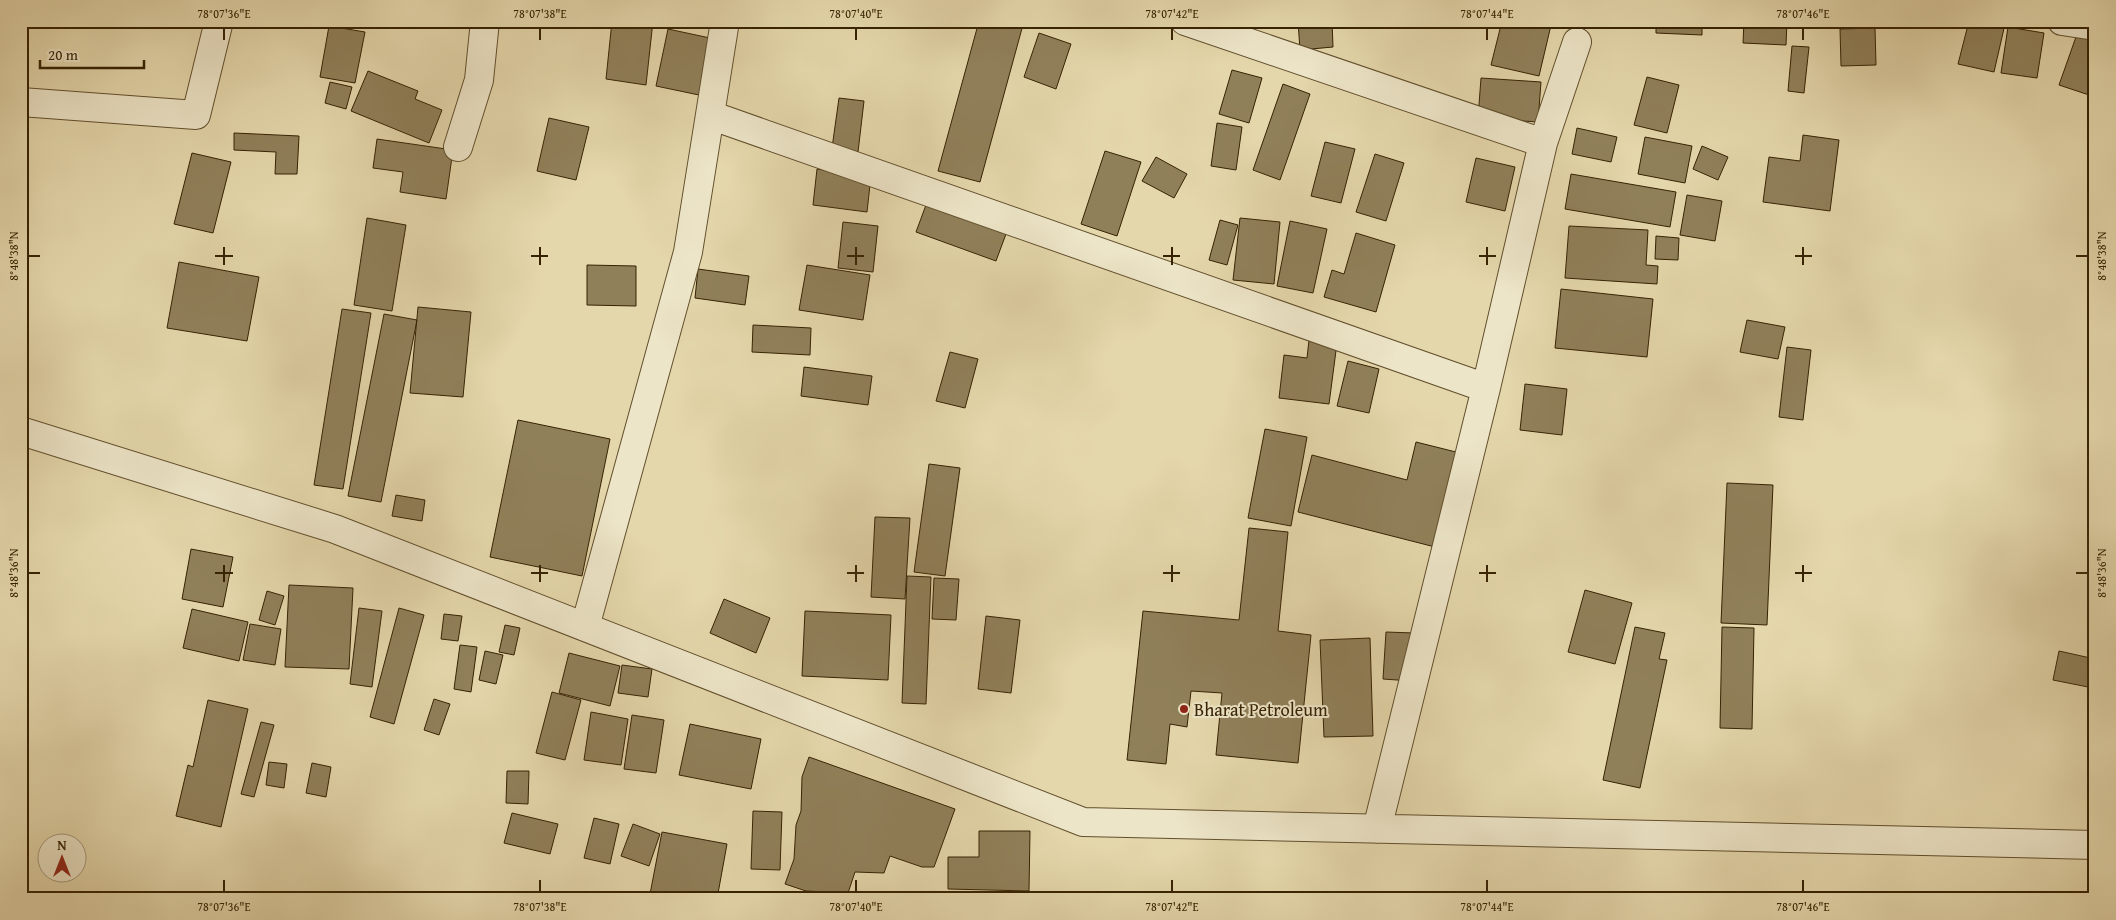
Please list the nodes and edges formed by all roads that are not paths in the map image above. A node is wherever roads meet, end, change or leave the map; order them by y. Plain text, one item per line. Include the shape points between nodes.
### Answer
1 (219, 21) edge
2 (486, 21) edge
3 (725, 21) edge
4 (1185, 21) edge
5 (2062, 21) edge
6 (2095, 26) edge
7 (1577, 42) dead end
8 (21, 102) edge
9 (710, 115) junction
10 (1543, 144) junction
11 (458, 147) dead end
12 (1486, 388) junction
13 (21, 431) edge
14 (584, 627) junction
15 (1377, 829) junction
16 (2095, 845) edge

1 - 8 street via 196,116
2 - 11 street via 479,80
3 - 9 street
4 - 10 street
5 - 6 street
7 - 10 street
9 - 12 street
9 - 14 street via 688,252
10 - 12 street
12 - 15 street
13 - 14 street via 335,529
14 - 15 street via 1083,822
15 - 16 street

